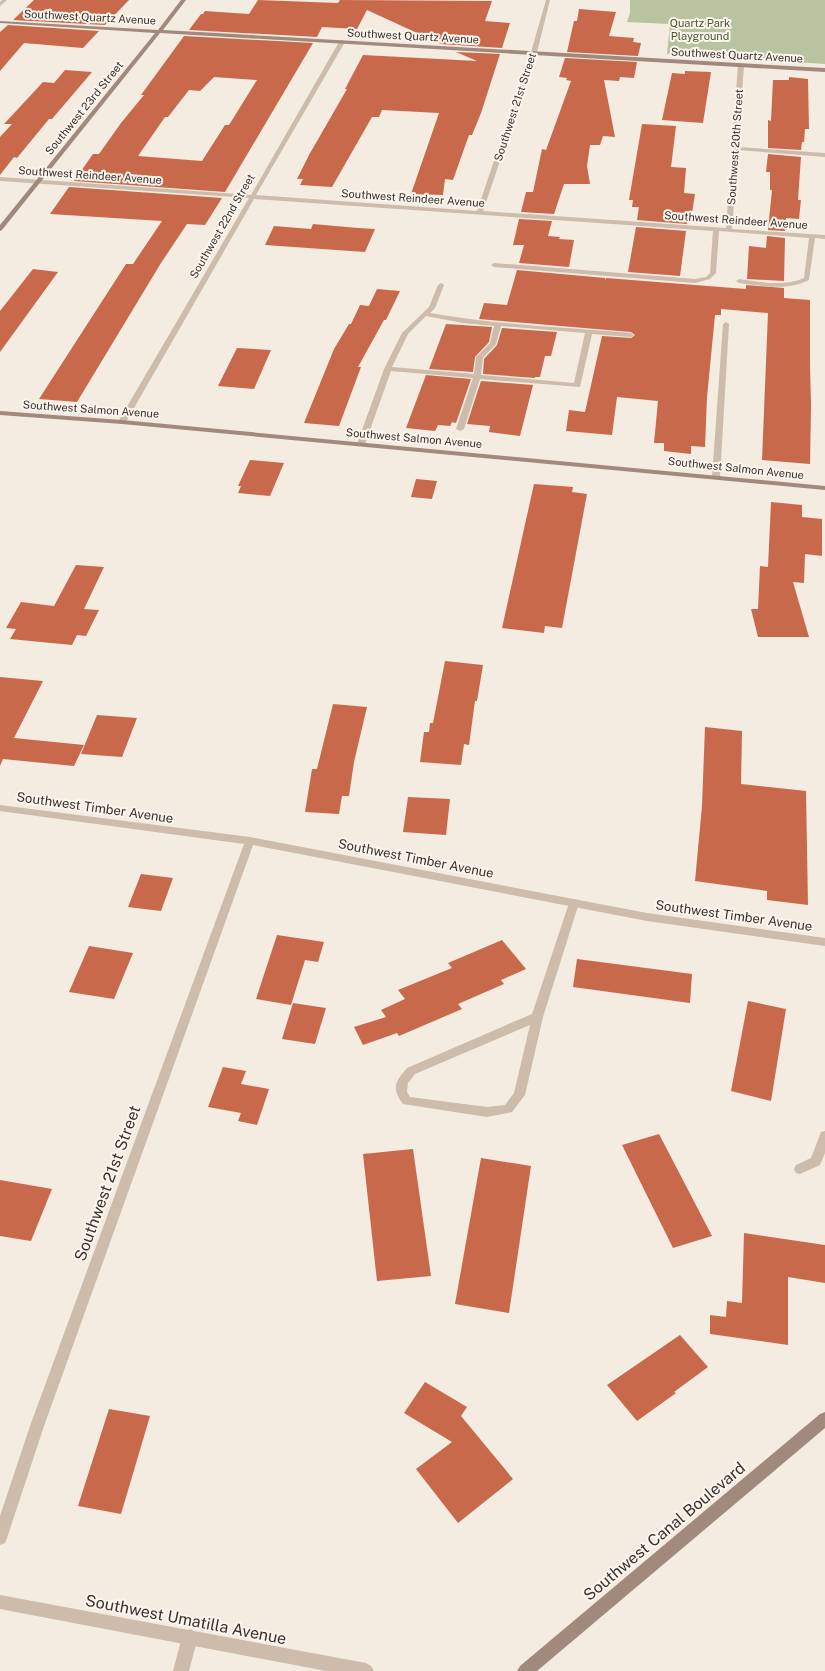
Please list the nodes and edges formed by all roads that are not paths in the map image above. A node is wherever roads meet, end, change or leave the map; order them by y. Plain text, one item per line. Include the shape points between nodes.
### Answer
1 (6, 0) edge
2 (184, 0) edge
3 (548, 0) edge
4 (0, 5) edge
5 (0, 22) edge
6 (159, 31) junction
7 (342, 42) junction
8 (534, 52) junction
9 (741, 65) junction
10 (825, 70) edge
11 (735, 148) junction
12 (825, 154) edge
13 (0, 179) edge
14 (38, 182) junction
15 (252, 197) junction
16 (480, 212) junction
17 (0, 229) edge
18 (716, 229) junction
19 (729, 229) junction
20 (812, 236) junction
21 (825, 237) edge
22 (494, 265) dead end
23 (739, 281) dead end
24 (441, 286) dead end
25 (424, 314) junction
26 (498, 324) junction
27 (726, 324) dead end
28 (589, 331) junction
29 (631, 335) dead end
30 (388, 369) junction
31 (477, 376) junction
32 (0, 413) edge
33 (122, 422) junction
34 (460, 430) dead end
35 (360, 444) junction
36 (716, 477) junction
37 (825, 488) edge
38 (0, 808) edge
39 (250, 841) junction
40 (574, 903) junction
41 (825, 942) edge
42 (537, 1017) junction
43 (825, 1136) edge
44 (800, 1169) dead end
45 (825, 1418) edge
46 (0, 1538) edge
47 (0, 1602) edge
48 (190, 1638) junction
49 (181, 1671) edge
50 (366, 1671) edge
51 (525, 1671) edge

1 - 4 street
2 - 6 street, Southwest 23rd Street
3 - 8 street, Southwest 21st Street
5 - 6 street, Southwest Quartz Avenue
6 - 7 street, Southwest Quartz Avenue
6 - 14 street, Southwest 23rd Street
7 - 8 street, Southwest Quartz Avenue
7 - 15 street, Southwest 22nd Street
8 - 9 street, Southwest Quartz Avenue
8 - 16 street, Southwest 21st Street
9 - 10 street, Southwest Quartz Avenue
9 - 11 street, Southwest 20th Street
11 - 12 street
11 - 19 street, Southwest 20th Street
13 - 14 street, Southwest Reindeer Avenue
14 - 15 street, Southwest Reindeer Avenue
14 - 17 street, Southwest 23rd Street
15 - 16 street, Southwest Reindeer Avenue
15 - 33 street, Southwest 22nd Street
16 - 18 street, Southwest Reindeer Avenue
18 - 19 street, Southwest Reindeer Avenue
18 - 22 street via 713,273 708,278 695,281
19 - 20 street, Southwest Reindeer Avenue
20 - 21 street, Southwest Reindeer Avenue
20 - 23 street via 807,279 801,283 792,285
24 - 25 street via 432,308
25 - 26 street
25 - 30 street via 405,333
26 - 28 street
26 - 31 street via 493,344 480,357
27 - 36 street
28 - 29 street
28 - 31 street via 578,385
30 - 31 street
30 - 35 street
31 - 34 street
32 - 33 street, Southwest Salmon Avenue
33 - 35 street, Southwest Salmon Avenue
35 - 36 street, Southwest Salmon Avenue
36 - 37 street, Southwest Salmon Avenue
38 - 39 street, Southwest Timber Avenue
39 - 40 street, Southwest Timber Avenue
39 - 46 street, Southwest 21st Street via 37,1426
40 - 41 street, Southwest Timber Avenue via 647,917
40 - 42 street
42 - 42 street via 411,1071 402,1082 401,1093 407,1101 487,1112 508,1109 519,1095
43 - 44 street via 816,1161
45 - 51 street, Southwest Canal Boulevard
47 - 48 street, Southwest Umatilla Avenue
48 - 49 street
48 - 50 street, Southwest Umatilla Avenue

